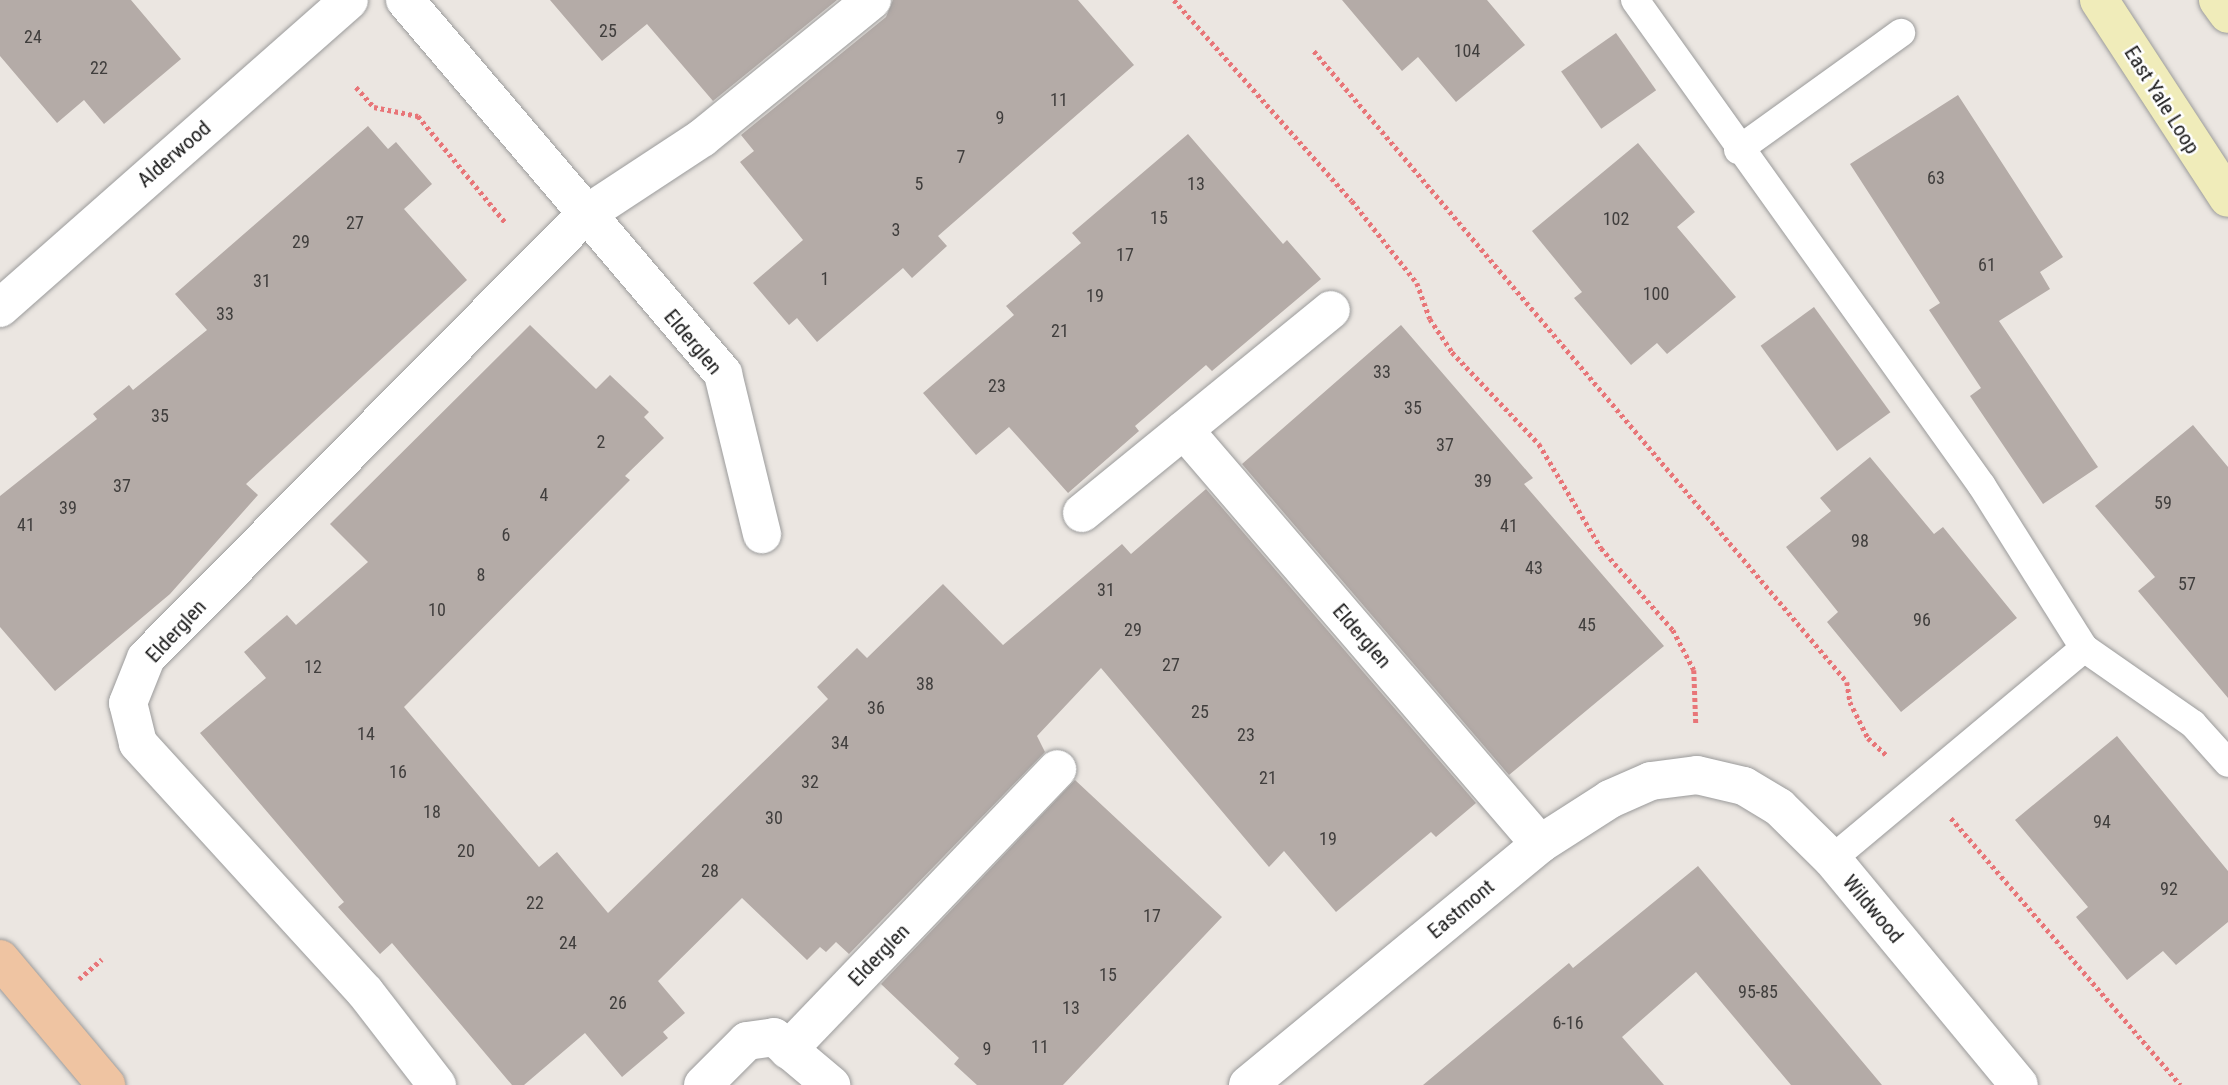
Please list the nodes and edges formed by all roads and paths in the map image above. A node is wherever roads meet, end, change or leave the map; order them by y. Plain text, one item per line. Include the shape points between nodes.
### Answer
1 (349, 0) edge
2 (405, 0) edge
3 (872, 0) edge
4 (1174, 0) edge
5 (1635, 0) edge
6 (2099, 0) edge
7 (2218, 0) edge
8 (2228, 14) edge
9 (1901, 33) dead end
10 (1314, 51) dead end
11 (356, 87) dead end
12 (1738, 150) junction
13 (2228, 198) edge
14 (585, 215) junction
15 (515, 235) dead end
16 (0, 309) edge
17 (1331, 310) dead end
18 (1184, 430) junction
19 (1082, 513) dead end
20 (762, 534) dead end
21 (2084, 648) junction
22 (1696, 725) dead end
23 (2228, 763) edge
24 (1057, 769) dead end
25 (1697, 775) joint
26 (1920, 786) junction
27 (1540, 844) junction
28 (1832, 859) junction
29 (0, 959) edge
30 (788, 1050) junction
31 (2005, 1080) edge
32 (103, 1085) edge
33 (437, 1085) edge
34 (703, 1085) edge
35 (831, 1085) edge
36 (1248, 1085) edge
37 (2181, 1085) edge

1 - 16 street, Alderwood
2 - 14 street, Elderglen
3 - 14 street, Elderglen via 702,138
4 - 22 path via 1352,201 1417,283 1430,319 1452,352 1539,444 1601,548 1673,630 1694,670
5 - 12 lane
6 - 13 main road, East Yale Loop
7 - 8 main road
9 - 12 lane
10 - 26 path via 1847,682 1850,702 1868,738
11 - 15 path via 374,107 418,116
12 - 21 lane via 1982,486
14 - 20 street, Elderglen via 723,374
14 - 33 street, Elderglen via 146,658 128,703 138,743 365,992
17 - 18 street
18 - 19 street
18 - 27 street, Elderglen
21 - 23 lane via 2193,724
21 - 26 lane
24 - 30 street, Elderglen
25 - 27 street, Eastmont via 1651,781
25 - 28 street, Wildwood via 1744,786 1779,807
26 - 28 lane
26 - 37 path
27 - 36 street, Eastmont
28 - 31 street, Wildwood
29 - 32 main road
30 - 34 street via 774,1037 747,1041
30 - 35 street

